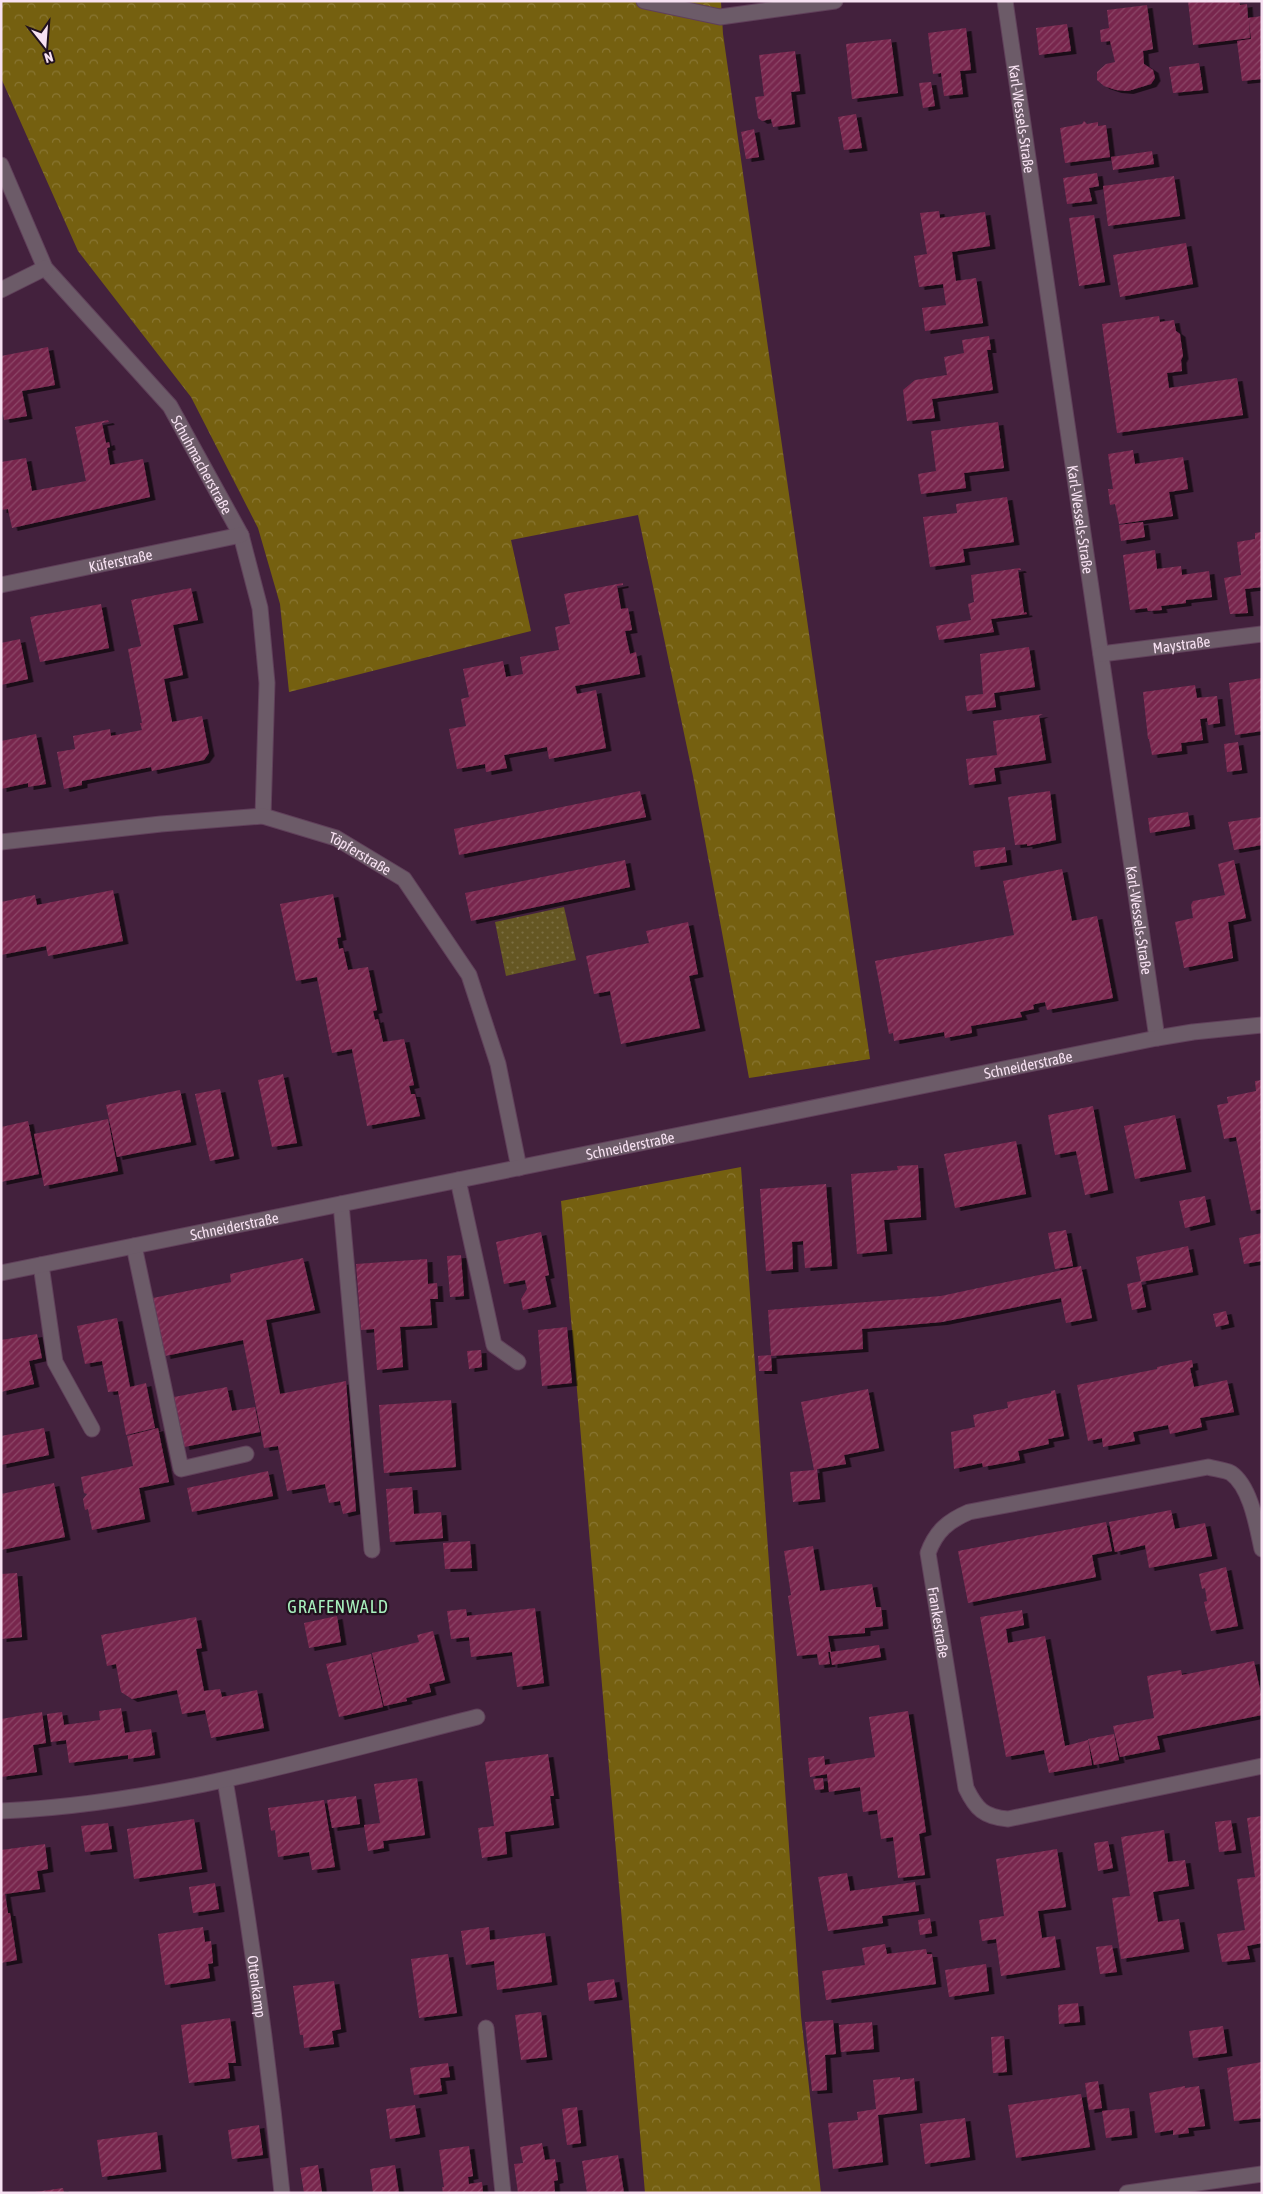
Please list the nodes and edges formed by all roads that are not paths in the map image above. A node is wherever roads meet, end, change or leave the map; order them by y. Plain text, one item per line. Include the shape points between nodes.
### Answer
1 (644, 1) edge
2 (835, 1) edge
3 (1005, 1) edge
4 (1, 164) edge
5 (45, 268) junction
6 (1, 290) edge
7 (241, 535) junction
8 (1, 585) edge
9 (1262, 634) edge
10 (1101, 654) junction
11 (263, 816) junction
12 (1, 842) edge
13 (1262, 1025) edge
14 (1157, 1038) junction
15 (519, 1168) junction
16 (458, 1180) junction
17 (341, 1204) junction
18 (134, 1246) junction
19 (41, 1265) junction
20 (1, 1273) edge
21 (518, 1362) dead end
22 (92, 1429) dead end
23 (246, 1454) dead end
24 (1262, 1549) edge
25 (372, 1550) dead end
26 (477, 1717) dead end
27 (1262, 1766) edge
28 (225, 1780) junction
29 (1, 1811) edge
30 (486, 2028) dead end
31 (1262, 2174) edge
32 (282, 2193) edge
33 (503, 2193) edge
34 (1128, 2193) edge

1 - 2 street via 720,17
3 - 10 street, Karl-Wessels-Straße
4 - 5 street, Schuhmacherstraße
5 - 6 street
5 - 7 street, Schuhmacherstraße via 170,406
7 - 8 street, Küferstraße
7 - 11 street, Schuhmacherstraße via 260,608 268,683
9 - 10 street, Maystraße
10 - 14 street, Karl-Wessels-Straße
11 - 12 street, Töpferstraße
11 - 15 street, Töpferstraße via 336,838 404,880 469,976 498,1064
13 - 14 street, Schneiderstraße
14 - 15 street, Schneiderstraße
15 - 16 street, Schneiderstraße
16 - 17 street, Schneiderstraße
16 - 21 street via 494,1345
17 - 18 street, Schneiderstraße
17 - 25 street
18 - 19 street, Schneiderstraße
18 - 23 street via 181,1469
19 - 20 street, Schneiderstraße
19 - 22 street via 55,1362
24 - 27 street, Frankestraße via 1254,1513 1242,1486 1230,1473 1208,1467 969,1512 944,1526 928,1552 966,1788 980,1810 993,1817 1008,1819
26 - 28 street
28 - 29 street via 56,1808
28 - 32 street, Ottenkamp via 247,1904
30 - 33 street
31 - 34 street

